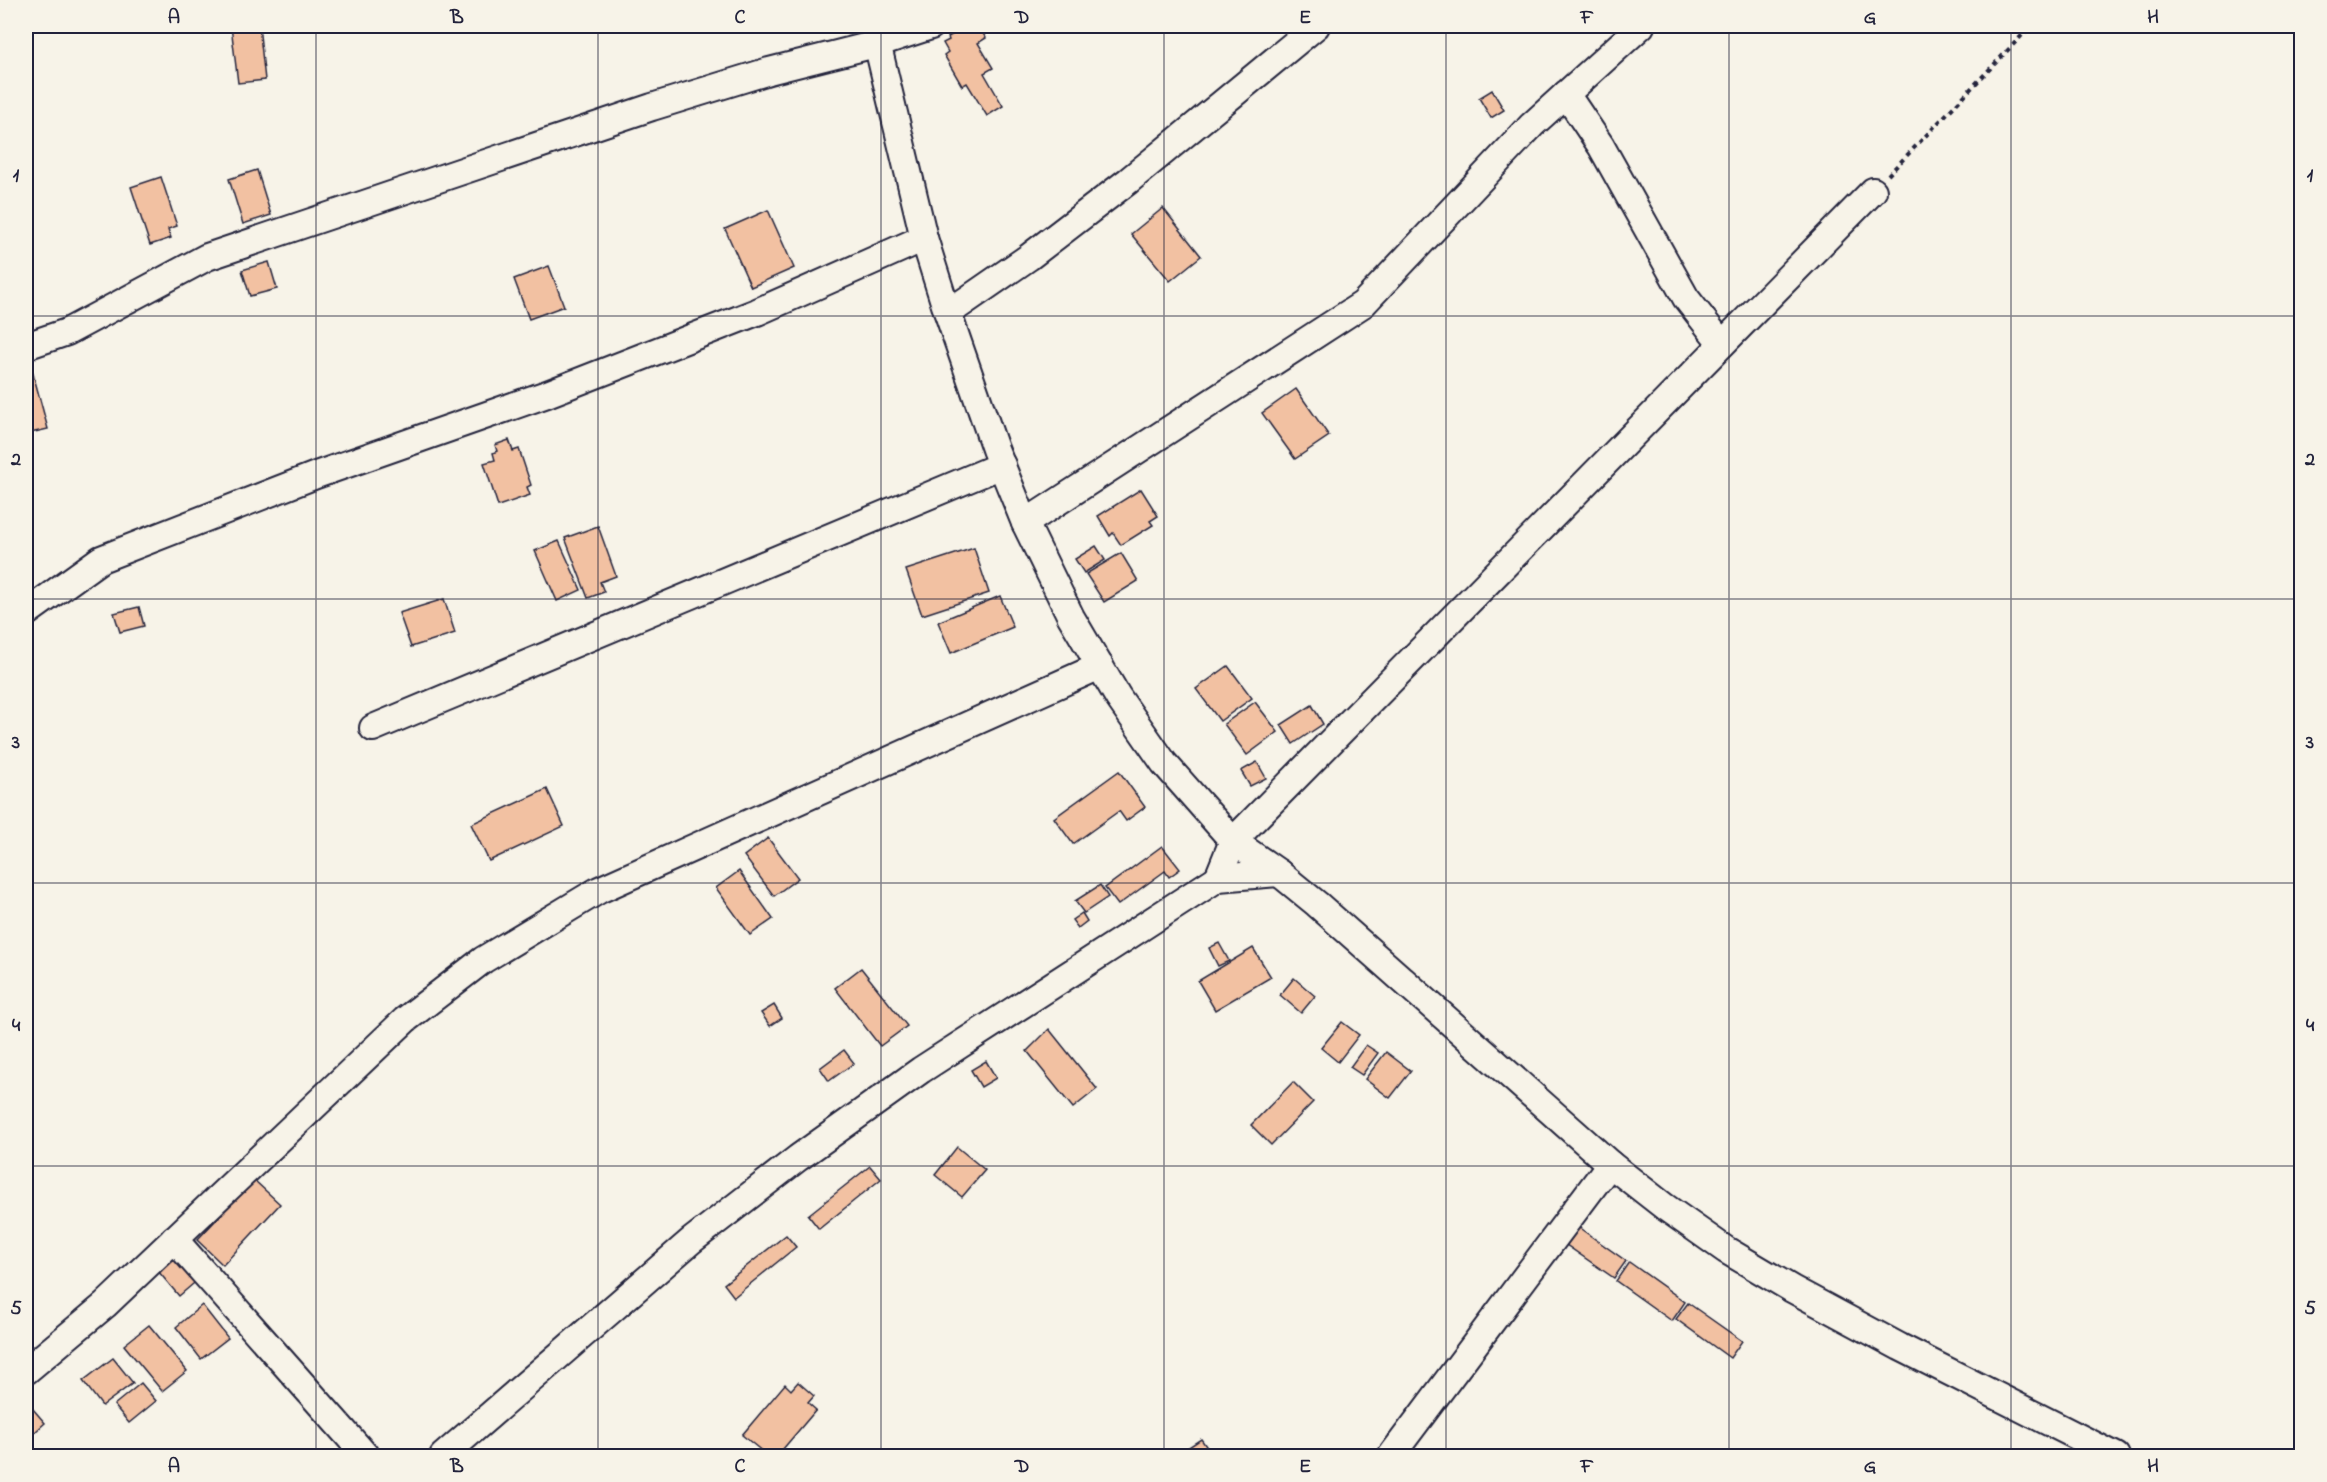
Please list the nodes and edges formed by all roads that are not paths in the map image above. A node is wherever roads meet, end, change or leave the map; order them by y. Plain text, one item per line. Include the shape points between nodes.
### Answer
1 (931, 26) edge
2 (1316, 26) edge
3 (1641, 26) edge
4 (875, 35) edge
5 (1566, 94) junction
6 (1873, 191) road end
7 (924, 238) junction
8 (948, 313) junction
9 (1722, 344) junction
10 (26, 346) edge
11 (1002, 465) junction
12 (1025, 523) junction
13 (26, 613) edge
14 (1100, 666) junction
15 (373, 728) dead end
16 (1233, 841) junction
17 (1279, 873) junction
18 (1218, 878) junction
19 (1610, 1164) junction
20 (174, 1239) junction
21 (26, 1371) edge
22 (366, 1456) edge
23 (443, 1456) edge
24 (1391, 1456) edge
25 (2116, 1456) edge

1 - 4 street
2 - 8 street via 1119,188
3 - 5 street
4 - 7 street
4 - 10 street via 207,257 67,332
5 - 9 street via 1601,146 1686,298
5 - 12 street via 1363,304
6 - 9 street
7 - 8 street
7 - 13 street via 757,312 558,390 316,475 101,559
8 - 11 street
9 - 16 street
11 - 12 street
11 - 15 street
12 - 14 street
14 - 16 street via 1164,763
14 - 20 street via 599,890 483,960 405,1020
16 - 17 street
16 - 18 street
17 - 18 street
17 - 19 street
18 - 23 street via 921,1070 798,1158 691,1241
19 - 24 street
19 - 25 street via 1726,1250 1792,1289
20 - 21 street via 105,1305
20 - 22 street

